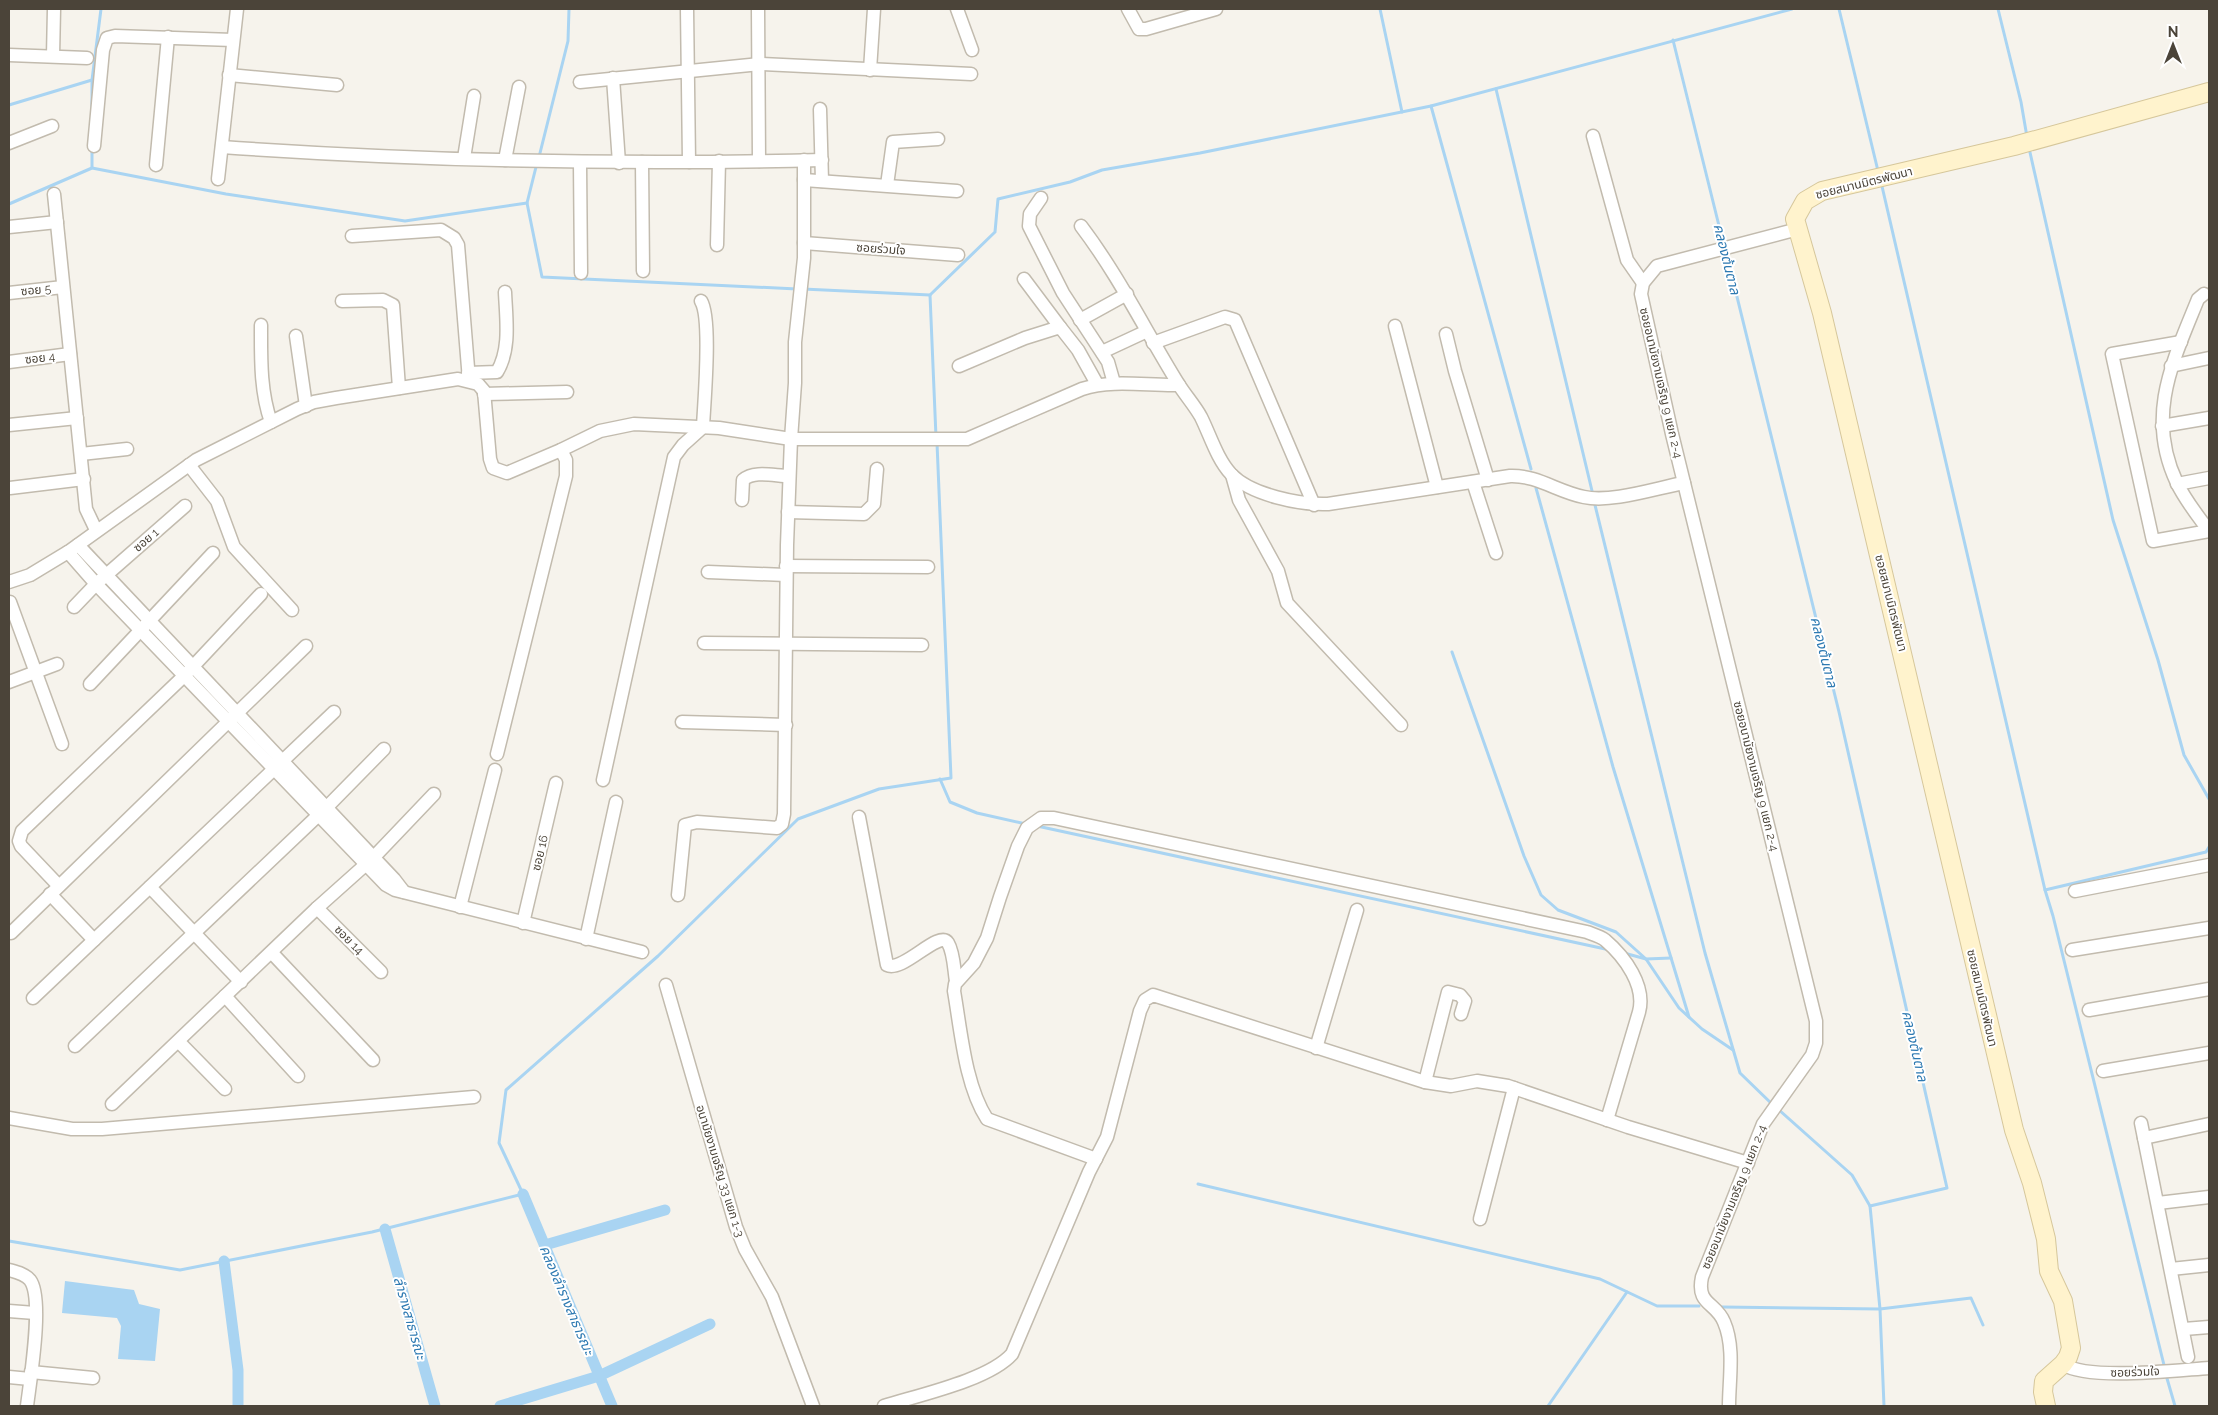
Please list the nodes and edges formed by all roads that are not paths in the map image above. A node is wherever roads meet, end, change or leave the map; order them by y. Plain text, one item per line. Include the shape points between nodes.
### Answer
1 (54, 9) edge
2 (237, 9) edge
3 (687, 9) edge
4 (758, 9) edge
5 (874, 9) edge
6 (956, 9) edge
7 (1128, 9) edge
8 (1216, 9) edge
9 (168, 37) junction
10 (233, 40) junction
11 (972, 50) dead end
12 (9, 55) edge
13 (53, 56) junction
14 (87, 58) dead end
15 (760, 64) junction
16 (688, 70) junction
17 (870, 70) junction
18 (971, 74) dead end
19 (229, 75) junction
20 (613, 78) junction
21 (580, 82) dead end
22 (337, 85) dead end
23 (519, 87) dead end
24 (2209, 92) edge
25 (474, 96) dead end
26 (820, 110) dead end
27 (52, 126) dead end
28 (1593, 136) dead end
29 (938, 139) dead end
30 (9, 143) edge
31 (94, 146) dead end
32 (222, 147) junction
33 (464, 158) junction
34 (505, 160) junction
35 (804, 160) junction
36 (822, 160) junction
37 (719, 161) junction
38 (759, 161) junction
39 (642, 162) junction
40 (689, 162) junction
41 (580, 163) junction
42 (619, 163) junction
43 (156, 165) dead end
44 (218, 179) dead end
45 (804, 180) junction
46 (822, 181) junction
47 (887, 185) junction
48 (956, 191) dead end
49 (54, 194) dead end
50 (1040, 198) dead end
51 (57, 222) junction
52 (1081, 226) dead end
53 (9, 227) edge
54 (1798, 229) junction
55 (352, 236) dead end
56 (804, 244) junction
57 (717, 245) dead end
58 (958, 255) dead end
59 (643, 271) dead end
60 (582, 273) dead end
61 (1024, 279) dead end
62 (1642, 283) junction
63 (63, 287) junction
64 (505, 292) dead end
65 (2207, 292) edge
66 (9, 293) edge
67 (1127, 294) junction
68 (342, 301) dead end
69 (701, 301) dead end
70 (1080, 320) junction
71 (261, 325) dead end
72 (1395, 326) dead end
73 (1060, 327) junction
74 (1145, 332) junction
75 (1446, 334) dead end
76 (296, 336) dead end
77 (2180, 342) junction
78 (1153, 343) junction
79 (1102, 352) junction
80 (70, 354) junction
81 (2209, 358) edge
82 (9, 362) edge
83 (959, 366) dead end
84 (2171, 366) junction
85 (469, 376) junction
86 (1114, 383) junction
87 (1097, 384) junction
88 (1179, 385) junction
89 (399, 388) junction
90 (567, 392) dead end
91 (484, 394) junction
92 (306, 406) junction
93 (77, 418) junction
94 (2209, 418) edge
95 (270, 422) junction
96 (9, 425) edge
97 (702, 426) junction
98 (2162, 426) junction
99 (791, 439) junction
100 (127, 449) dead end
101 (562, 450) junction
102 (81, 454) junction
103 (189, 465) junction
104 (877, 469) dead end
105 (1232, 475) junction
106 (789, 476) junction
107 (2209, 478) edge
108 (84, 479) junction
109 (1488, 480) junction
110 (1473, 482) junction
111 (1684, 483) junction
112 (2177, 484) junction
113 (10, 488) dead end
114 (1437, 488) junction
115 (742, 500) dead end
116 (1314, 505) junction
117 (185, 506) dead end
118 (788, 512) junction
119 (96, 530) junction
120 (2209, 531) edge
121 (73, 548) junction
122 (213, 553) dead end
123 (1496, 553) dead end
124 (928, 567) dead end
125 (786, 570) junction
126 (708, 572) dead end
127 (106, 575) junction
128 (9, 582) edge
129 (96, 584) junction
130 (261, 594) dead end
131 (10, 602) edge
132 (74, 607) dead end
133 (292, 610) dead end
134 (150, 619) junction
135 (140, 628) junction
136 (704, 643) dead end
137 (786, 644) junction
138 (922, 645) dead end
139 (306, 646) dead end
140 (57, 664) dead end
141 (188, 670) junction
142 (36, 672) junction
143 (9, 682) edge
144 (90, 684) dead end
145 (334, 712) dead end
146 (233, 717) junction
147 (682, 722) dead end
148 (786, 725) junction
149 (1401, 725) dead end
150 (62, 744) dead end
151 (384, 749) dead end
152 (497, 754) dead end
153 (278, 764) junction
154 (495, 770) dead end
155 (603, 780) dead end
156 (556, 782) dead end
157 (434, 794) dead end
158 (616, 802) dead end
159 (322, 811) junction
160 (859, 817) dead end
161 (369, 861) junction
162 (2209, 865) edge
163 (150, 887) junction
164 (54, 889) junction
165 (2075, 891) dead end
166 (678, 895) dead end
167 (460, 906) junction
168 (317, 908) junction
169 (1357, 910) dead end
170 (523, 923) junction
171 (2209, 928) edge
172 (11, 933) dead end
173 (193, 934) junction
174 (586, 939) junction
175 (94, 940) junction
176 (2072, 950) dead end
177 (642, 952) dead end
178 (272, 954) junction
179 (381, 972) dead end
180 (956, 981) junction
181 (241, 982) junction
182 (666, 985) dead end
183 (2209, 989) edge
184 (225, 996) junction
185 (33, 998) dead end
186 (2089, 1010) dead end
187 (1461, 1014) dead end
188 (179, 1042) junction
189 (75, 1046) dead end
190 (1316, 1048) junction
191 (2209, 1053) edge
192 (373, 1060) dead end
193 (2103, 1071) dead end
194 (298, 1076) dead end
195 (1425, 1082) junction
196 (1514, 1088) junction
197 (225, 1089) dead end
198 (474, 1097) dead end
199 (112, 1104) dead end
200 (9, 1118) edge
201 (1607, 1120) junction
202 (2141, 1123) dead end
203 (2209, 1124) edge
204 (2144, 1138) junction
205 (1096, 1159) junction
206 (1748, 1163) junction
207 (2209, 1197) edge
208 (2158, 1203) junction
209 (1480, 1219) dead end
210 (2209, 1265) edge
211 (2171, 1269) junction
212 (9, 1270) edge
213 (9, 1311) edge
214 (35, 1313) junction
215 (2209, 1327) edge
216 (2184, 1329) junction
217 (2188, 1363) junction
218 (2063, 1364) junction
219 (2209, 1368) edge
220 (30, 1375) junction
221 (9, 1377) edge
222 (93, 1378) dead end
223 (28, 1406) edge
224 (813, 1406) edge
225 (884, 1406) edge
226 (1729, 1406) edge
227 (2046, 1406) edge

1 - 13 street
2 - 10 street
3 - 16 street
4 - 15 street
5 - 17 street
6 - 11 street
7 - 8 street via 1139,29
9 - 10 street
9 - 31 street via 115,36 105,41
9 - 43 street
10 - 19 street
12 - 13 street
13 - 14 street
15 - 16 street
15 - 17 street
15 - 38 street
16 - 20 street
16 - 40 street
17 - 18 street
19 - 22 street
19 - 32 street
20 - 21 street
20 - 42 street
23 - 34 street
24 - 54 street, ซอยสมานมิตรพัฒนา via 2014,146 1822,191 1805,200 1795,219
25 - 33 street
26 - 36 street
27 - 30 street
28 - 62 street via 1627,260
29 - 47 street via 893,142
32 - 33 street
32 - 44 street
33 - 34 street
34 - 41 street
35 - 36 street
35 - 38 street
35 - 45 street
36 - 46 street
37 - 38 street
37 - 40 street
37 - 57 street
39 - 40 street
39 - 42 street
39 - 59 street
41 - 42 street
41 - 60 street
45 - 46 street
45 - 56 street
46 - 47 street
47 - 48 street
49 - 51 street
50 - 70 street via 1028,226
51 - 53 street
51 - 63 street
52 - 67 street
54 - 62 street via 1657,266
54 - 218 street, ซอยสมานมิตรพัฒนา via 1835,365 2014,1130 2032,1182 2046,1239 2049,1271 2063,1301 2071,1348
55 - 85 street via 441,230 454,238 458,245
56 - 58 street, ซอยร่วมใจ
56 - 99 street
61 - 73 street
62 - 111 street, ซอยอนามัยงามเจริญ 9 แยก 2-4 via 1641,294
63 - 66 street, ซอย 5
63 - 80 street
64 - 85 street via 506,347 501,365 497,372
65 - 77 street via 2198,299
67 - 70 street
67 - 74 street
68 - 89 street via 383,300 393,305
69 - 97 street via 705,311 706,374
70 - 79 street
71 - 95 street via 262,372
72 - 114 street
73 - 83 street
73 - 87 street via 1078,350
74 - 78 street
74 - 79 street
75 - 109 street
76 - 92 street
77 - 84 street
77 - 120 street via 2112,354 2154,541
78 - 88 street
78 - 116 street via 1226,317 1235,320
79 - 86 street
80 - 82 street, ซอย 4
80 - 93 street
81 - 84 street
84 - 98 street via 2164,393
85 - 89 street
85 - 91 street
86 - 87 street
86 - 88 street
87 - 99 street via 967,439
88 - 105 street via 1199,414
89 - 92 street
90 - 91 street
91 - 101 street via 493,468 514,472
92 - 95 street
93 - 96 street
93 - 102 street
94 - 98 street
95 - 103 street
97 - 99 street
97 - 101 street via 618,426
97 - 155 street via 674,457
98 - 112 street
99 - 106 street
100 - 102 street
101 - 152 street via 566,476
102 - 108 street
103 - 119 street
103 - 133 street via 217,501 230,542
104 - 118 street via 874,504 864,514
105 - 116 street via 1242,484 1260,491
105 - 149 street via 1239,500 1278,571 1287,603
106 - 115 street via 746,477
106 - 118 street
107 - 112 street
108 - 113 street
108 - 119 street via 86,509
109 - 110 street
109 - 111 street via 1528,477 1593,498
110 - 114 street
110 - 123 street
111 - 206 street, ซอยอนามัยงามเจริญ 9 แยก 2-4 via 1816,1021 1816,1043 1812,1055 1763,1124
112 - 120 street
114 - 116 street
117 - 127 street, ซอย 1
118 - 125 street
119 - 121 street
121 - 127 street
121 - 128 street via 30,575
121 - 129 street
122 - 134 street
124 - 125 street
125 - 126 street
125 - 137 street
127 - 129 street, ซอย 1
127 - 134 street
129 - 132 street, ซอย 1
129 - 135 street
130 - 141 street
131 - 142 street
134 - 135 street
134 - 141 street
135 - 141 street
135 - 144 street
136 - 137 street
137 - 138 street
137 - 148 street
139 - 146 street
140 - 142 street
141 - 146 street
141 - 164 street via 22,831 21,846
142 - 143 street
142 - 150 street
145 - 153 street
146 - 153 street
146 - 164 street
147 - 148 street
148 - 166 street via 782,824 777,828 685,825
151 - 159 street
153 - 159 street
153 - 163 street
154 - 167 street
156 - 170 street, ซอย 16
157 - 161 street
158 - 174 street
159 - 161 street
159 - 173 street
160 - 180 street via 887,964 901,964 936,941 945,941
161 - 167 street via 398,883 404,892
161 - 168 street
162 - 165 street
163 - 173 street
163 - 175 street
164 - 172 street
164 - 175 street
167 - 170 street
168 - 178 street
168 - 179 street, ซอย 14
169 - 190 street
170 - 174 street
171 - 176 street
173 - 181 street
173 - 189 street
174 - 177 street
175 - 185 street
178 - 181 street
178 - 192 street
180 - 201 street via 974,963 987,938 1027,828 1041,818 1243,857 1587,932 1604,939 1626,965 1642,995
180 - 205 street via 954,991 972,1083 987,1119
181 - 184 street
182 - 224 street, อนามัยงามเจริญ 33 แยก 1-3 via 736,1226 772,1297
183 - 186 street
184 - 188 street
184 - 194 street
187 - 195 street via 1464,1001 1460,995 1448,992
188 - 197 street
188 - 199 street
190 - 195 street
190 - 205 street via 1153,995 1144,1000 1140,1011 1107,1137
191 - 193 street
195 - 196 street via 1451,1086 1477,1081
196 - 201 street
196 - 209 street
198 - 200 street via 102,1129 65,1128
201 - 206 street
202 - 204 street
203 - 204 street
204 - 208 street
205 - 225 street via 1012,1354 997,1367 981,1374
206 - 226 street, ซอยอนามัยงามเจริญ 9 แยก 2-4 via 1700,1284 1706,1302 1720,1315 1729,1336
207 - 208 street
208 - 211 street
210 - 211 street
211 - 216 street
212 - 214 street via 29,1279 36,1298
213 - 214 street
214 - 220 street
215 - 216 street
216 - 217 street
217 - 218 street, ซอยร่วมใจ via 2142,1372 2088,1372
217 - 219 street, ซอยร่วมใจ
218 - 227 street, ซอยสมานมิตรพัฒนา via 2043,1385
220 - 221 street
220 - 222 street
220 - 223 street

